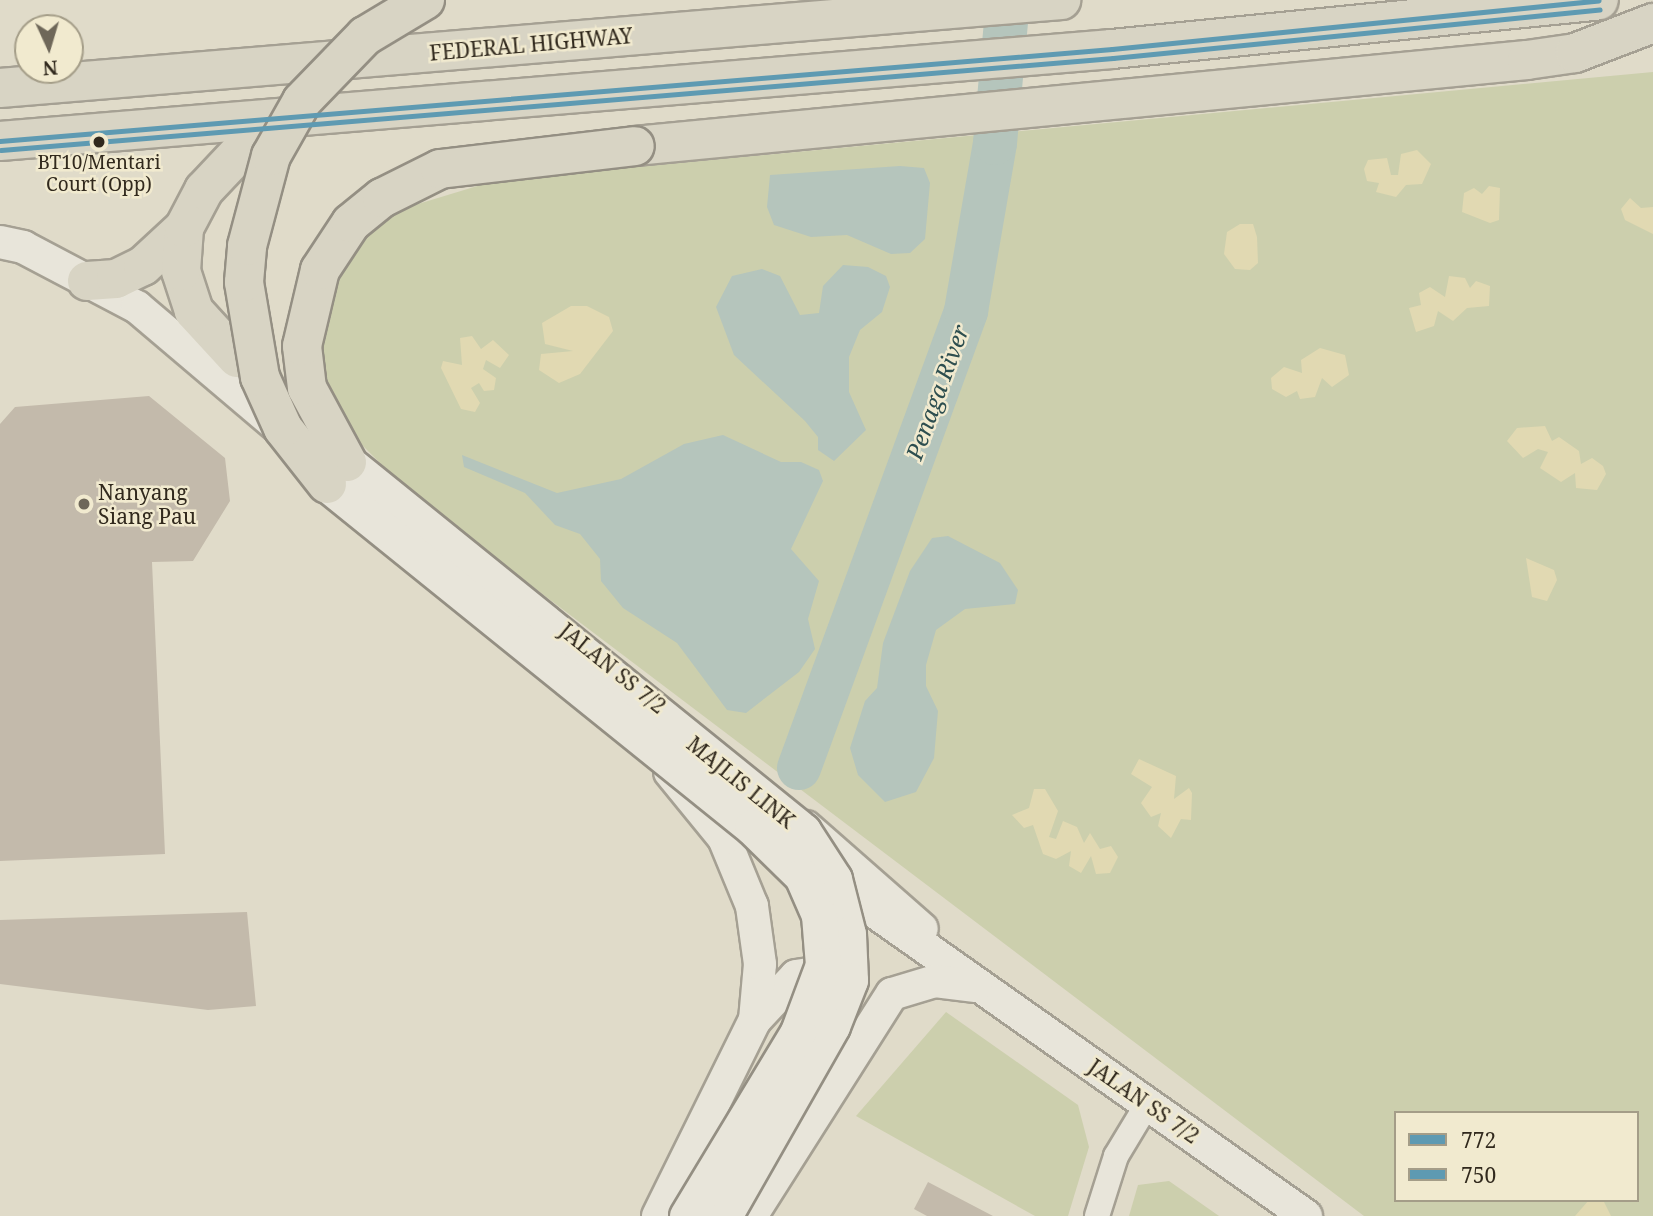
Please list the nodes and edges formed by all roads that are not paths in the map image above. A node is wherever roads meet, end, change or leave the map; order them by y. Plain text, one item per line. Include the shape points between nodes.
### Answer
1 (425, 0) edge
2 (1061, 0) edge
3 (1599, 0) edge
4 (1653, 23) edge
5 (0, 88) edge
6 (269, 121) junction
7 (0, 141) edge
8 (184, 228) junction
9 (0, 242) edge
10 (87, 281) junction
11 (237, 358) joint
12 (337, 473) junction
13 (625, 717) junction
14 (981, 986) junction
15 (755, 1020) junction
16 (821, 1099) junction
17 (1147, 1103) junction
18 (658, 1216) edge
19 (687, 1216) edge
20 (724, 1216) edge
21 (751, 1216) edge
22 (1097, 1216) edge
23 (1306, 1216) edge

1 - 12 highway, bridge via 365,36 302,101 271,156 247,246 248,318 260,377 283,428
2 - 5 highway, FEDERAL HIGHWAY
3 - 6 highway via 1112,49
4 - 12 highway, bridge via 1575,53 1527,60 520,158 422,176 351,223 320,270 306,313 307,388
6 - 7 highway
6 - 8 highway via 204,190
8 - 10 highway via 143,266 116,279
8 - 11 highway via 181,271 194,311
9 - 10 street, JALAN SS 7/2 via 23,247
10 - 13 street, JALAN SS 7/2 via 137,307 271,419 419,554
11 - 14 street, JALAN SS 7/2 via 875,883
12 - 19 main road, MAJLIS LINK, bridge via 752,827 802,876 819,915 823,965 798,1032
12 - 20 main road, MAJLIS LINK, bridge via 803,831 834,879 848,934 850,980 832,1026
13 - 14 street, JALAN SS 7/2 via 862,906
13 - 15 street via 724,838 752,906 760,964
14 - 16 street via 935,981 892,994
14 - 17 street, JALAN SS 7/2
15 - 16 street via 796,976 814,973 844,989 843,1049
15 - 18 street
16 - 21 street
17 - 22 street via 1116,1156
17 - 23 street, JALAN SS 7/2

